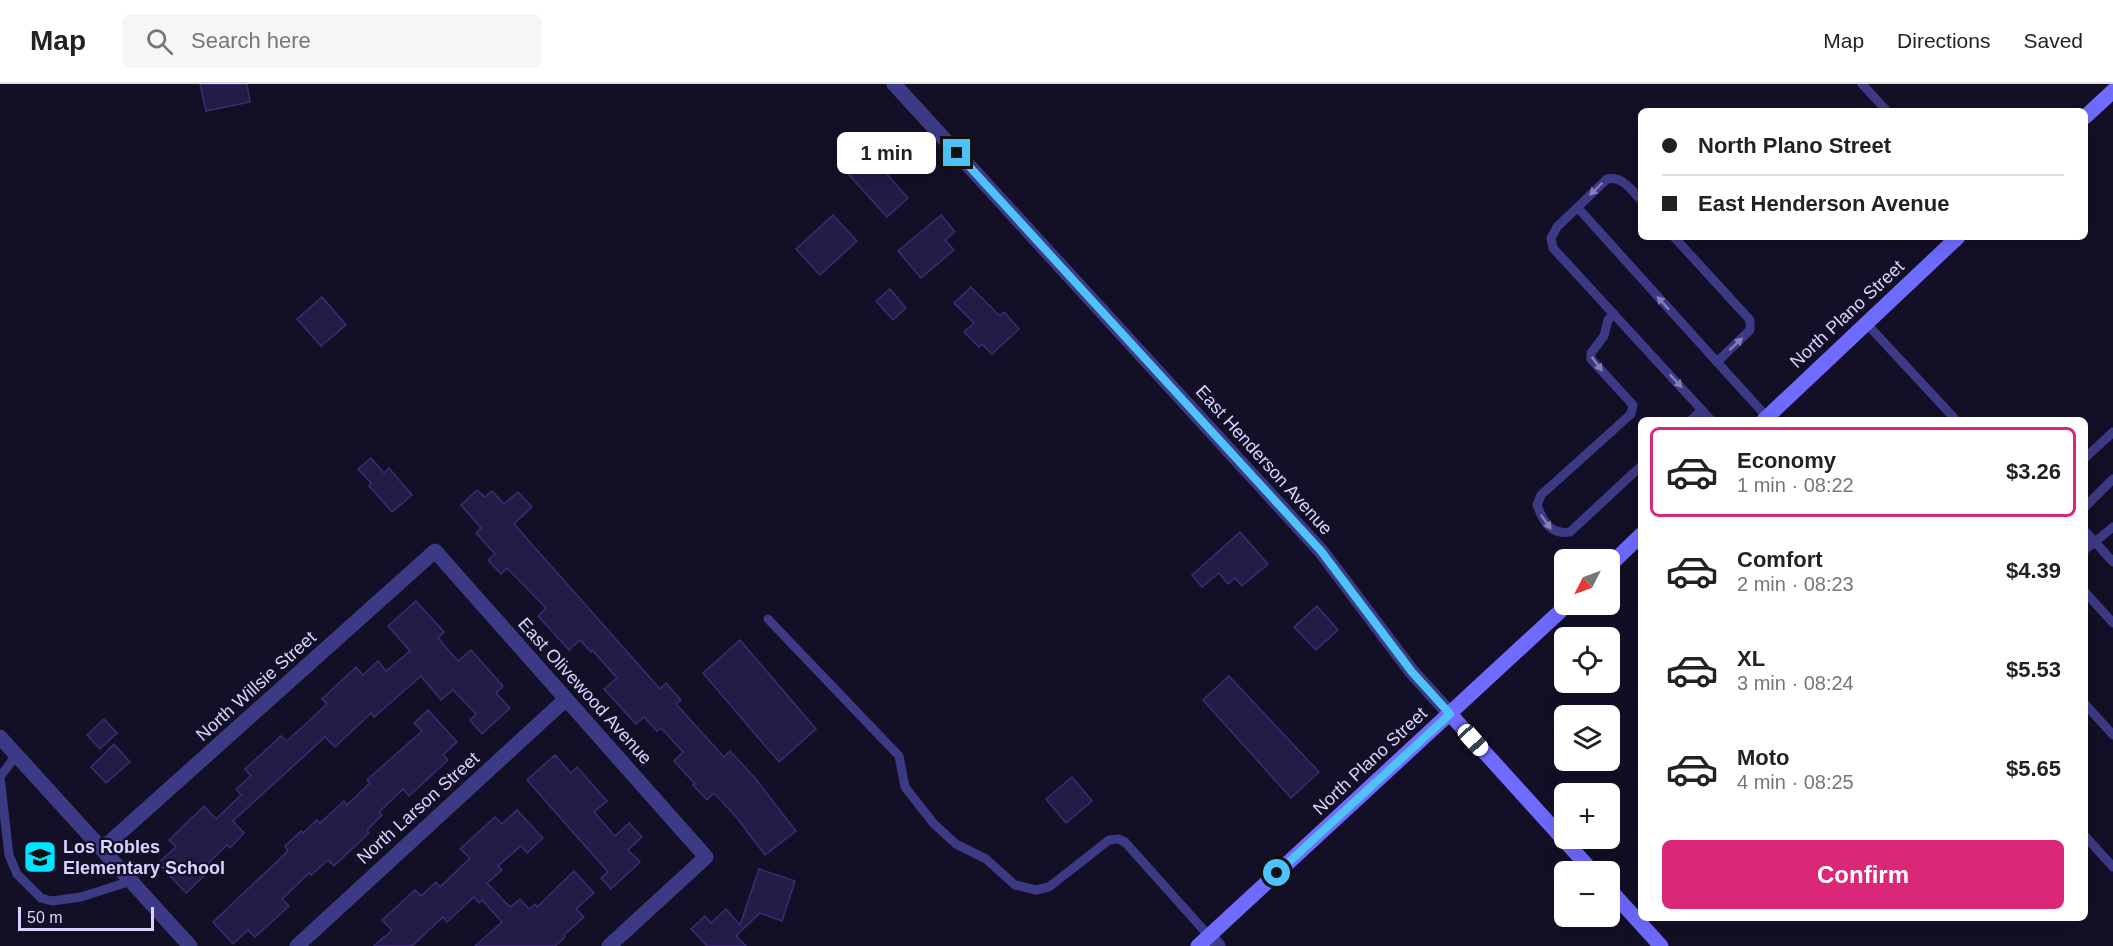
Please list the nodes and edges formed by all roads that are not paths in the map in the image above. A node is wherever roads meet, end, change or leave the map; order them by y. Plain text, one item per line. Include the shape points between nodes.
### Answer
1 (894, 84) edge
2 (1862, 84) edge
3 (2113, 91) edge
4 (1884, 108) edge
5 (2088, 114) edge
6 (1638, 198) edge
7 (1578, 208) junction
8 (1677, 240) edge
9 (1955, 240) edge
10 (1614, 314) junction
11 (1866, 324) junction
12 (1716, 362) junction
13 (1702, 410) junction
14 (1694, 417) edge
15 (1708, 417) edge
16 (1765, 417) edge
17 (1767, 417) edge
18 (1953, 417) edge
19 (2113, 432) edge
20 (2088, 455) edge
21 (1638, 469) edge
22 (2113, 479) edge
23 (2088, 504) edge
24 (2113, 526) edge
25 (2088, 534) edge
26 (1638, 539) edge
27 (2096, 543) junction
28 (2088, 548) edge
29 (435, 551) joint
30 (1620, 556) edge
31 (2113, 562) edge
32 (2088, 595) edge
33 (1556, 615) edge
34 (768, 619) dead end
35 (2113, 623) edge
36 (566, 699) junction
37 (2088, 708) edge
38 (1450, 714) junction
39 (2113, 735) edge
40 (0, 737) edge
41 (16, 755) junction
42 (2088, 839) edge
43 (102, 849) junction
44 (1583, 861) edge
45 (2113, 867) edge
46 (131, 881) junction
47 (1620, 901) edge
48 (1638, 921) edge
49 (1638, 921) edge
50 (1208, 943) edge
51 (190, 946) edge
52 (297, 946) edge
53 (609, 946) edge
54 (1661, 946) edge

1 - 38 street, East Henderson Avenue via 1321,551 1412,672
2 - 4 lane
3 - 5 main road
6 -> 7 lane via 1625,183 1615,177 1607,178
7 - 10 lane via 1557,227 1551,238 1553,249
12 -> 7 lane
12 -> 8 lane via 1750,330 1750,320
9 - 11 main road, North Plano Street
10 -> 13 lane
10 -> 21 lane via 1591,359 1633,405 1631,414 1541,495 1537,505 1542,518 1553,531 1570,532
11 - 17 main road, North Plano Street
11 - 18 lane
12 - 16 lane
13 - 14 lane
13 - 15 lane
19 - 20 lane
22 - 23 lane
24 - 27 lane
25 - 27 lane
26 - 30 main road
27 - 28 lane
27 - 31 lane
29 - 36 street, East Olivewood Avenue
29 - 43 street, North Willsie Street
32 - 35 lane
33 - 38 main road, North Plano Street
34 - 50 lane via 899,756 905,787 933,824 956,844 986,859 1015,885 1036,890 1049,887 1109,840 1118,838
36 - 52 street, North Larson Street
36 - 53 street, East Olivewood Avenue via 706,857
37 - 39 lane
38 - 44 main road, East Henderson Avenue
38 - 50 main road, North Plano Street
40 - 41 street
41 - 43 street
41 - 46 lane via 0,777 9,855 17,874 41,898 52,901 81,897
42 - 45 lane
43 - 46 street
46 - 51 street
47 - 49 main road
48 - 54 main road

